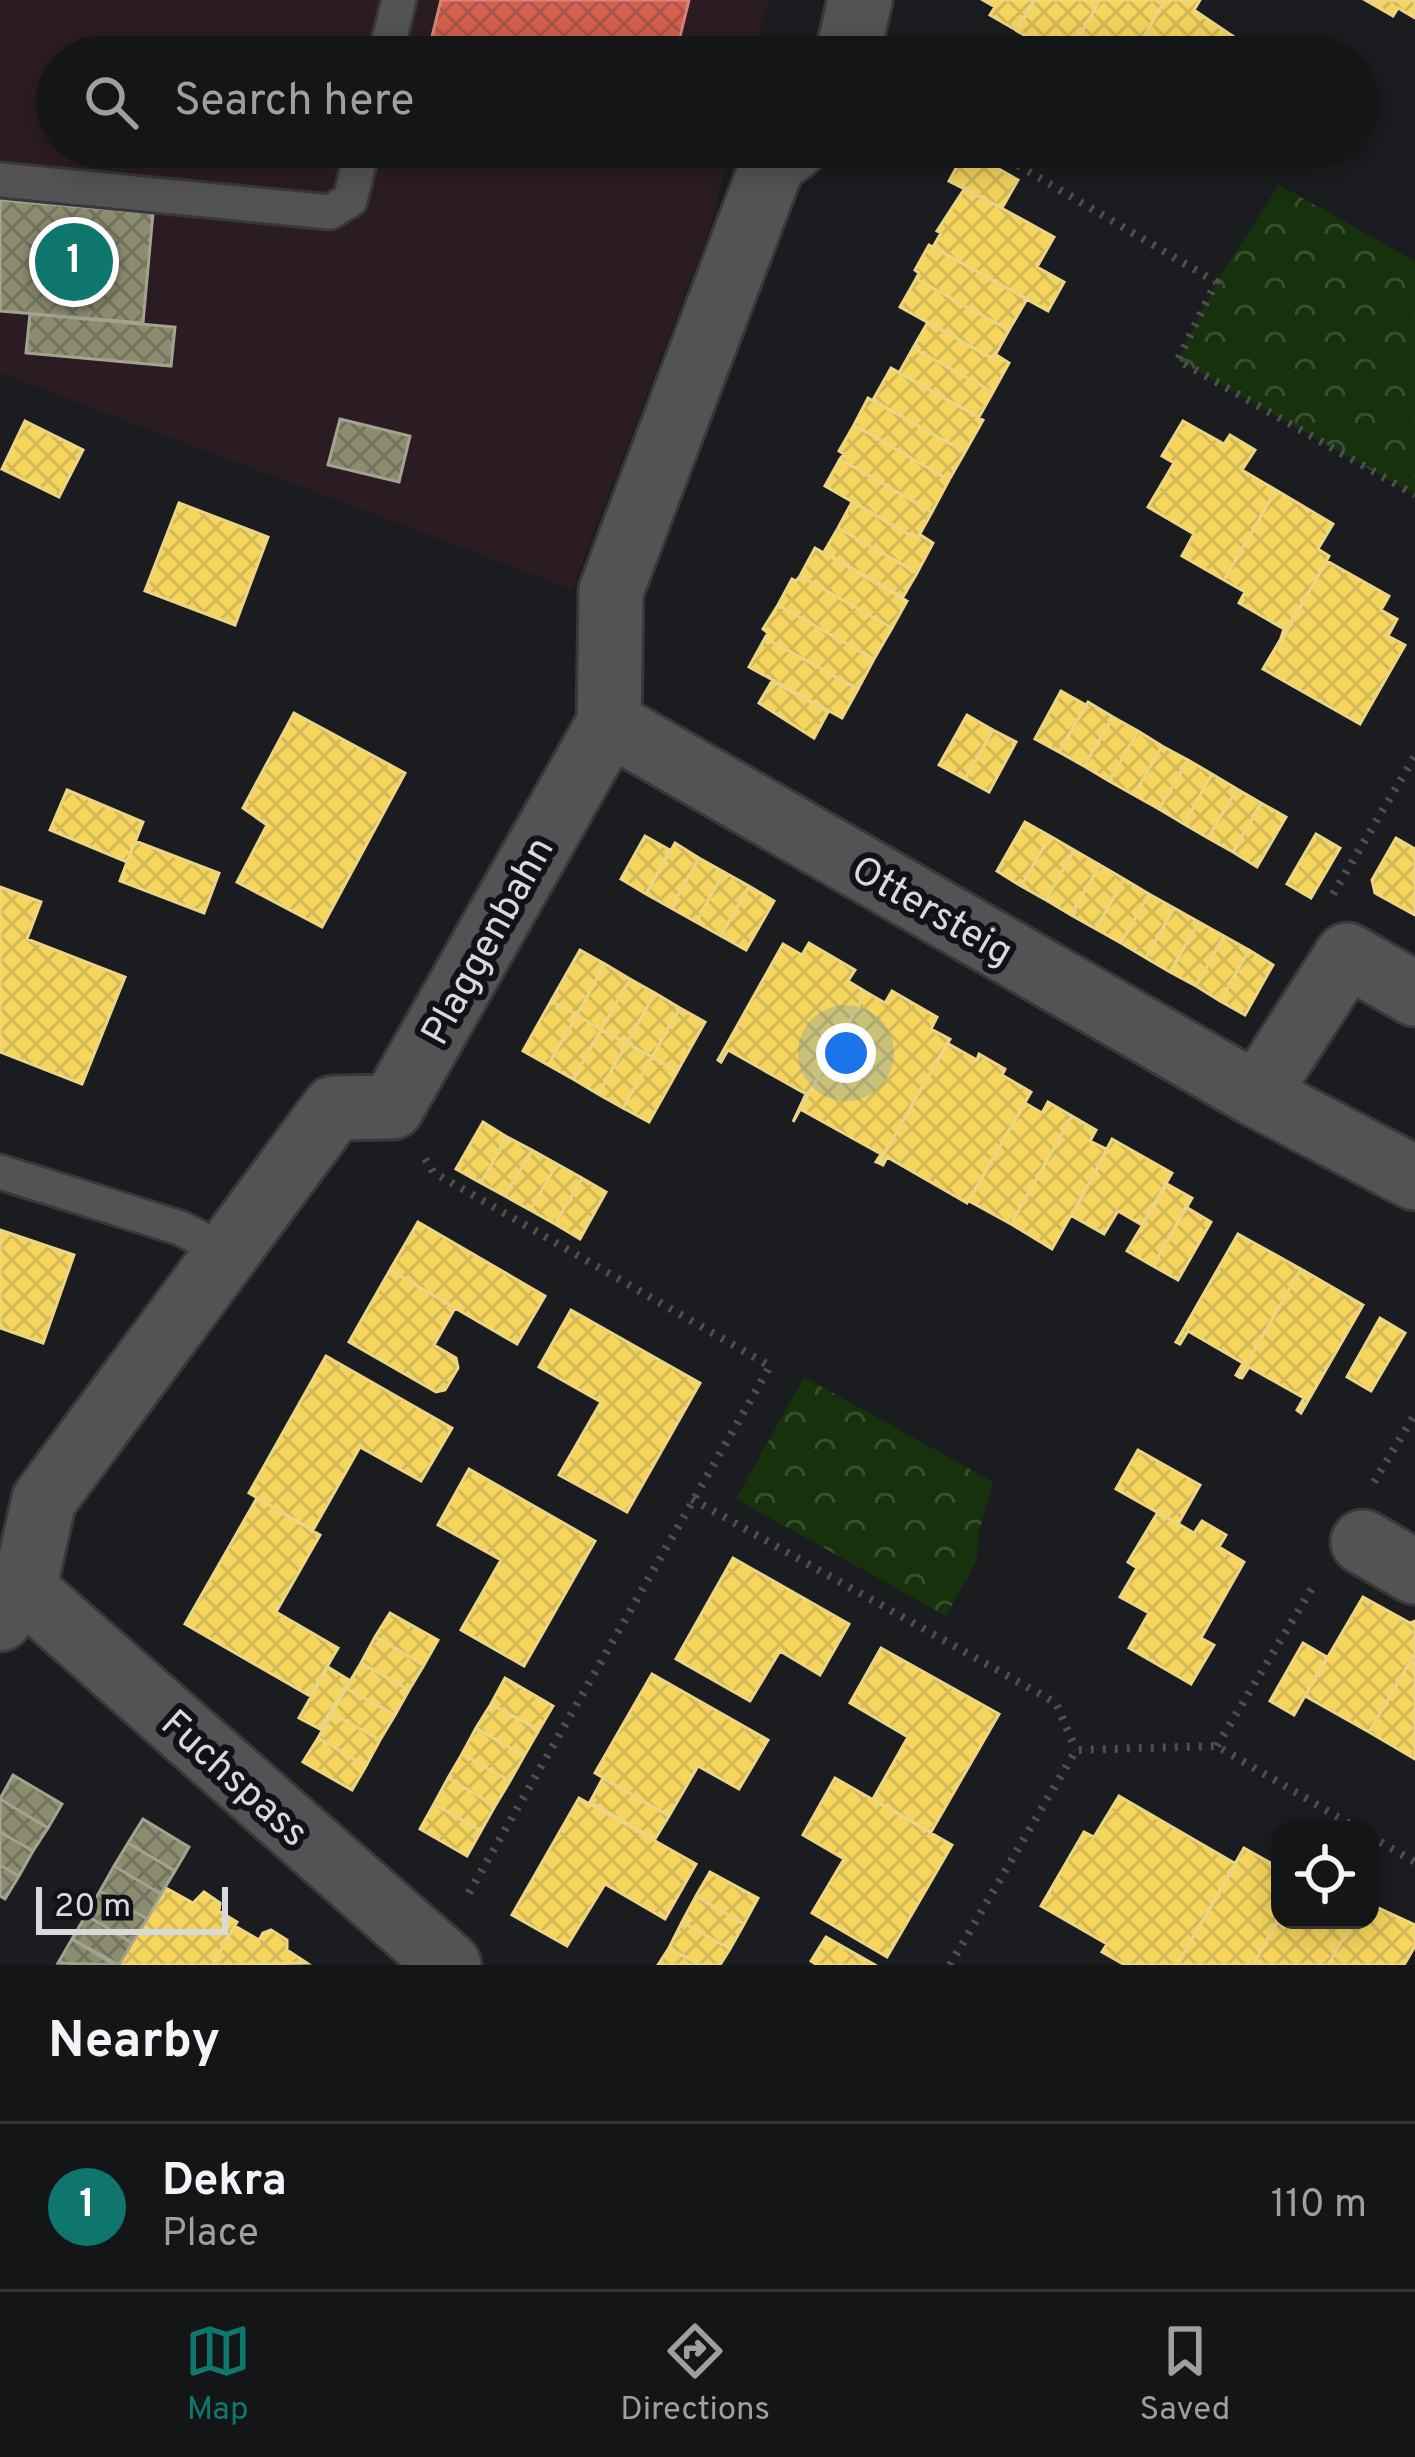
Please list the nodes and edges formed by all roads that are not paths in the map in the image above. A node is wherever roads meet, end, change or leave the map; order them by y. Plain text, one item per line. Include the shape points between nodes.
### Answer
1 (399, 0) edge
2 (860, 0) edge
3 (391, 36) edge
4 (852, 36) edge
5 (358, 168) edge
6 (771, 168) edge
7 (0, 180) edge
8 (609, 722) junction
9 (1415, 994) edge
10 (1258, 1095) junction
11 (0, 1172) edge
12 (1415, 1178) edge
13 (227, 1252) junction
14 (12, 1604) edge
15 (442, 1959) edge

1 - 3 lane
2 - 4 street
5 - 7 lane via 350,200 331,212
6 - 8 street, Plaggenbahn via 611,591
8 - 10 street, Ottersteig
8 - 13 street, Plaggenbahn via 392,1107 334,1108
9 - 10 street via 1347,955
10 - 12 street, Ottersteig
11 - 13 lane via 180,1228
13 - 14 street via 44,1500
14 - 15 street, Fuchspass

